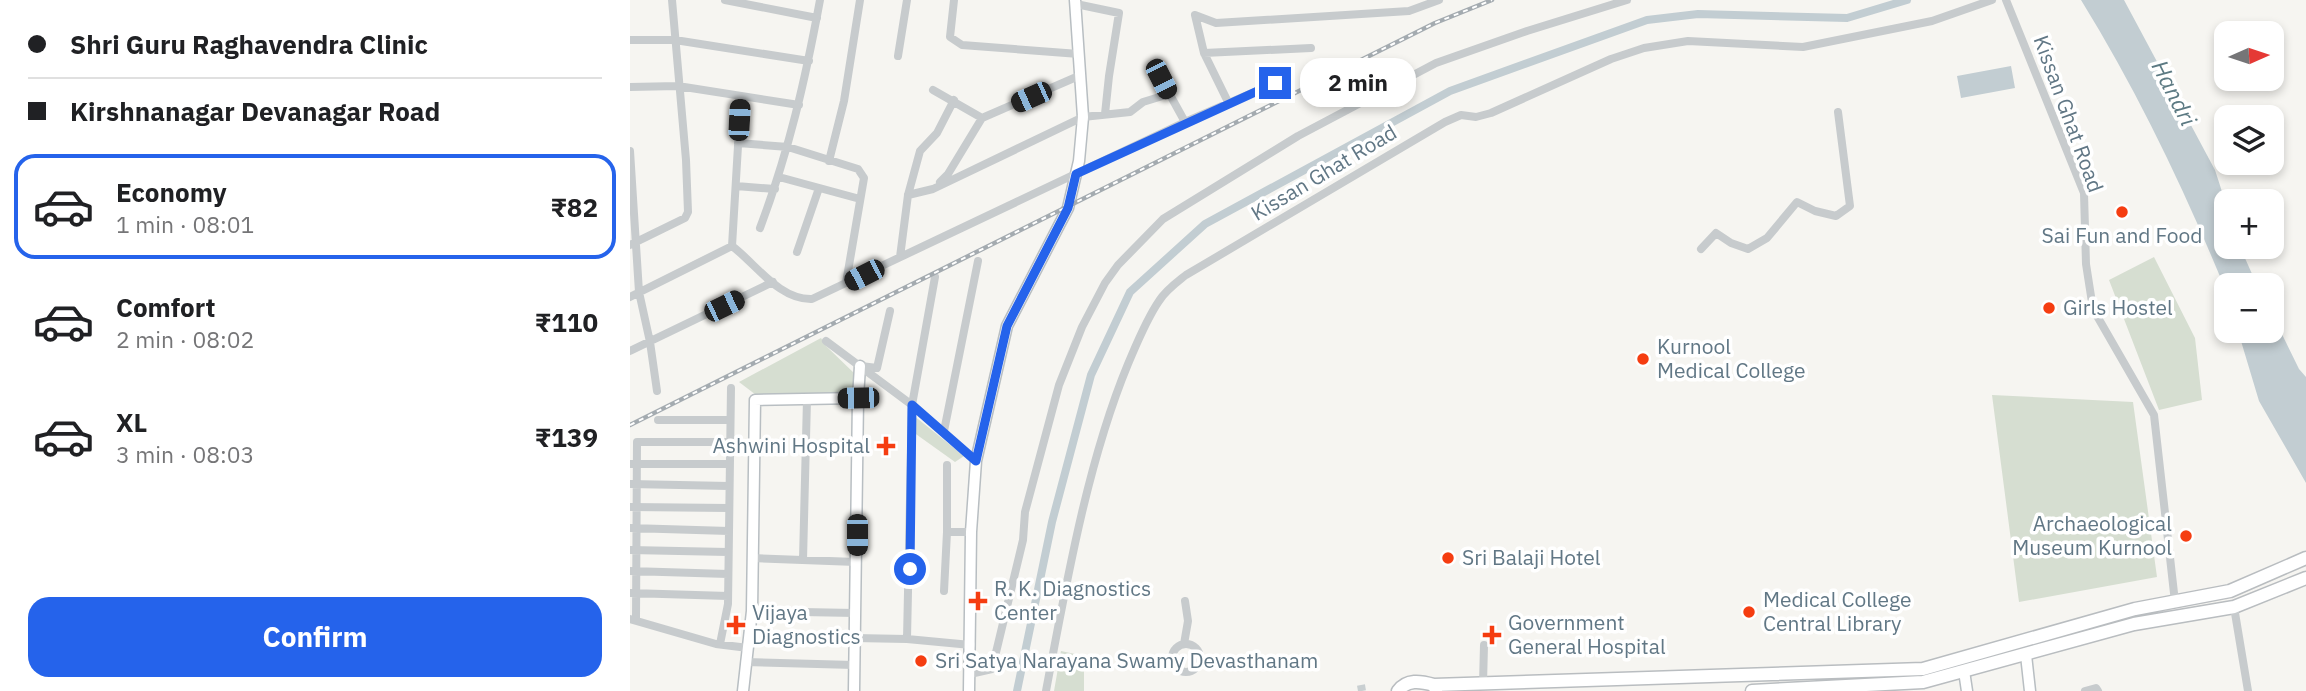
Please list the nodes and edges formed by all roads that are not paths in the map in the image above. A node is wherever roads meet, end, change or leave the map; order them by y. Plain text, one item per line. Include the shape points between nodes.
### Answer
1 (672, 0) edge
2 (725, 0) edge
3 (820, 0) edge
4 (860, 0) edge
5 (907, 0) edge
6 (954, 0) edge
7 (1439, 0) edge
8 (1627, 0) edge
9 (1992, 0) edge
10 (2006, 0) edge
11 (1076, 2) edge
12 (1424, 3) edge
13 (817, 18) junction
14 (630, 40) edge
15 (675, 40) junction
16 (1311, 48) dead end
17 (1204, 53) junction
18 (1079, 54) junction
19 (898, 57) dead end
20 (809, 61) junction
21 (1153, 64) dead end
22 (1081, 75) junction
23 (1275, 83) dead end
24 (678, 86) junction
25 (630, 87) edge
26 (933, 90) dead end
27 (1169, 94) junction
28 (741, 96) junction
29 (954, 100) junction
30 (1229, 104) junction
31 (799, 105) junction
32 (1838, 113) dead end
33 (1105, 114) junction
34 (1083, 117) junction
35 (982, 118) junction
36 (1185, 122) junction
37 (738, 142) junction
38 (789, 147) junction
39 (630, 151) edge
40 (829, 161) junction
41 (1076, 174) junction
42 (779, 177) junction
43 (736, 186) junction
44 (775, 188) junction
45 (818, 188) junction
46 (933, 189) junction
47 (908, 195) junction
48 (631, 197) edge
49 (860, 199) junction
50 (760, 228) dead end
51 (634, 243) edge
52 (732, 246) junction
53 (1701, 249) dead end
54 (797, 252) dead end
55 (900, 257) junction
56 (978, 261) dead end
57 (935, 277) dead end
58 (773, 282) junction
59 (846, 284) junction
60 (639, 292) junction
61 (630, 297) edge
62 (890, 311) dead end
63 (826, 341) dead end
64 (650, 342) junction
65 (630, 351) edge
66 (860, 366) junction
67 (731, 388) dead end
68 (657, 391) dead end
69 (858, 398) junction
70 (807, 399) junction
71 (912, 405) junction
72 (658, 420) dead end
73 (730, 420) junction
74 (944, 431) junction
75 (729, 442) junction
76 (976, 461) junction
77 (634, 464) edge
78 (729, 464) junction
79 (947, 465) dead end
80 (634, 484) edge
81 (729, 486) junction
82 (633, 507) edge
83 (729, 508) junction
84 (633, 528) edge
85 (729, 531) junction
86 (971, 531) junction
87 (947, 532) junction
88 (633, 550) edge
89 (728, 552) junction
90 (752, 558) junction
91 (2306, 558) edge
92 (803, 560) junction
93 (856, 562) junction
94 (633, 571) edge
95 (728, 574) junction
96 (2306, 578) edge
97 (944, 591) dead end
98 (633, 593) edge
99 (728, 596) junction
100 (2194, 599) junction
101 (1185, 601) dead end
102 (2175, 602) junction
103 (2234, 607) junction
104 (752, 611) junction
105 (855, 613) junction
106 (2196, 614) junction
107 (633, 619) edge
108 (854, 638) junction
109 (907, 639) junction
110 (720, 644) junction
111 (1184, 644) dead end
112 (971, 645) junction
113 (1484, 645) dead end
114 (748, 648) junction
115 (2026, 655) junction
116 (745, 662) junction
117 (854, 665) junction
118 (1963, 666) junction
119 (970, 674) junction
120 (1483, 684) junction
121 (1435, 688) edge
122 (1906, 688) edge
123 (1824, 689) edge
124 (1395, 690) edge
125 (743, 691) edge
126 (853, 691) edge
127 (969, 691) edge
128 (1046, 691) edge
129 (1752, 691) edge
130 (1967, 691) edge
131 (2031, 691) edge
132 (2085, 691) edge
133 (2098, 691) edge
134 (2248, 691) edge

1 - 15 street
2 - 13 street
3 - 13 street
4 - 40 street
5 - 19 street
6 - 18 street via 950,37 962,45
7 - 12 street
8 - 119 street via 1436,63 1298,136 1154,228 1118,265 1082,327 1039,453 992,669
9 - 128 street, Kissan Ghat Road via 1932,21 1803,47 1688,41 1611,59 1491,113 1461,115 1445,122 1186,275 1158,302 1111,404
10 - 102 street, Kissan Ghat Road via 2084,193 2094,309 2154,415
11 - 18 street
11 - 33 street via 1119,13
12 - 17 street via 1409,11 1216,23 1195,15
13 - 20 street
14 - 15 street
15 - 20 street
15 - 24 street
16 - 17 street
17 - 30 street
18 - 22 street
20 - 31 street
21 - 27 street
22 - 34 street
22 - 35 street
23 - 30 street
24 - 25 street
24 - 28 street
24 - 51 street via 688,212 685,218
26 - 29 street
27 - 33 street via 1143,102 1130,112
27 - 36 street
28 - 31 street
28 - 37 street
29 - 35 street
29 - 47 street via 937,133 920,151
30 - 36 street
31 - 38 street
32 - 53 street via 1850,206 1836,216 1797,202 1767,238 1748,249 1716,233
33 - 34 street
34 - 41 street
34 - 46 street
35 - 46 street via 948,174
36 - 41 street
37 - 38 street
37 - 43 street
38 - 40 street
38 - 42 street
39 - 48 street
40 - 49 street via 862,173
41 - 55 street
41 - 76 street via 1068,208 1007,326
42 - 44 street
42 - 45 street
43 - 44 street
43 - 52 street
44 - 50 street
45 - 49 street
45 - 54 street
46 - 47 street
47 - 55 street
48 - 51 street
49 - 59 street
51 - 60 street
52 - 58 street
52 - 60 street
55 - 59 street
56 - 74 street
57 - 71 street
58 - 59 street via 800,300
58 - 64 street
60 - 61 street
60 - 64 street
62 - 66 street via 877,368
63 - 66 street
64 - 65 street
64 - 68 street
66 - 69 street
66 - 71 street
67 - 73 street
69 - 70 street
69 - 93 street
70 - 90 street via 755,400
70 - 92 street
71 - 74 street
71 - 109 street
72 - 73 street
73 - 75 street
74 - 76 street
75 - 77 street via 637,442
75 - 78 street
76 - 86 street
77 - 78 street
77 - 80 street
78 - 81 street
79 - 87 street
80 - 81 street
80 - 82 street
81 - 83 street
82 - 83 street
82 - 84 street
83 - 85 street
84 - 85 street
84 - 88 street
85 - 89 street
86 - 87 street
86 - 112 street
87 - 97 street
88 - 89 street
88 - 94 street
89 - 95 street
90 - 92 street
90 - 104 street
91 - 100 main road via 2230,591
92 - 93 street
93 - 105 street
94 - 95 street
94 - 98 street
95 - 99 street
96 - 103 main road
98 - 99 street
98 - 107 street
99 - 110 street
100 - 102 main road
100 - 106 main road
101 - 111 street
102 - 118 main road via 2135,609
103 - 106 main road
103 - 134 street
104 - 105 street
104 - 114 street
105 - 108 street
106 - 115 main road via 2134,624
107 - 110 street
108 - 109 street
108 - 117 street
109 - 112 street
110 - 114 street
112 - 119 street
113 - 120 street
114 - 116 street
115 - 118 main road
115 - 131 street
116 - 117 street
116 - 125 street
117 - 126 street
118 - 120 main road
118 - 122 main road
118 - 130 street
119 - 127 street
120 - 121 main road
121 - 124 main road via 1419,681
122 - 123 main road
123 - 129 main road
132 - 133 street

